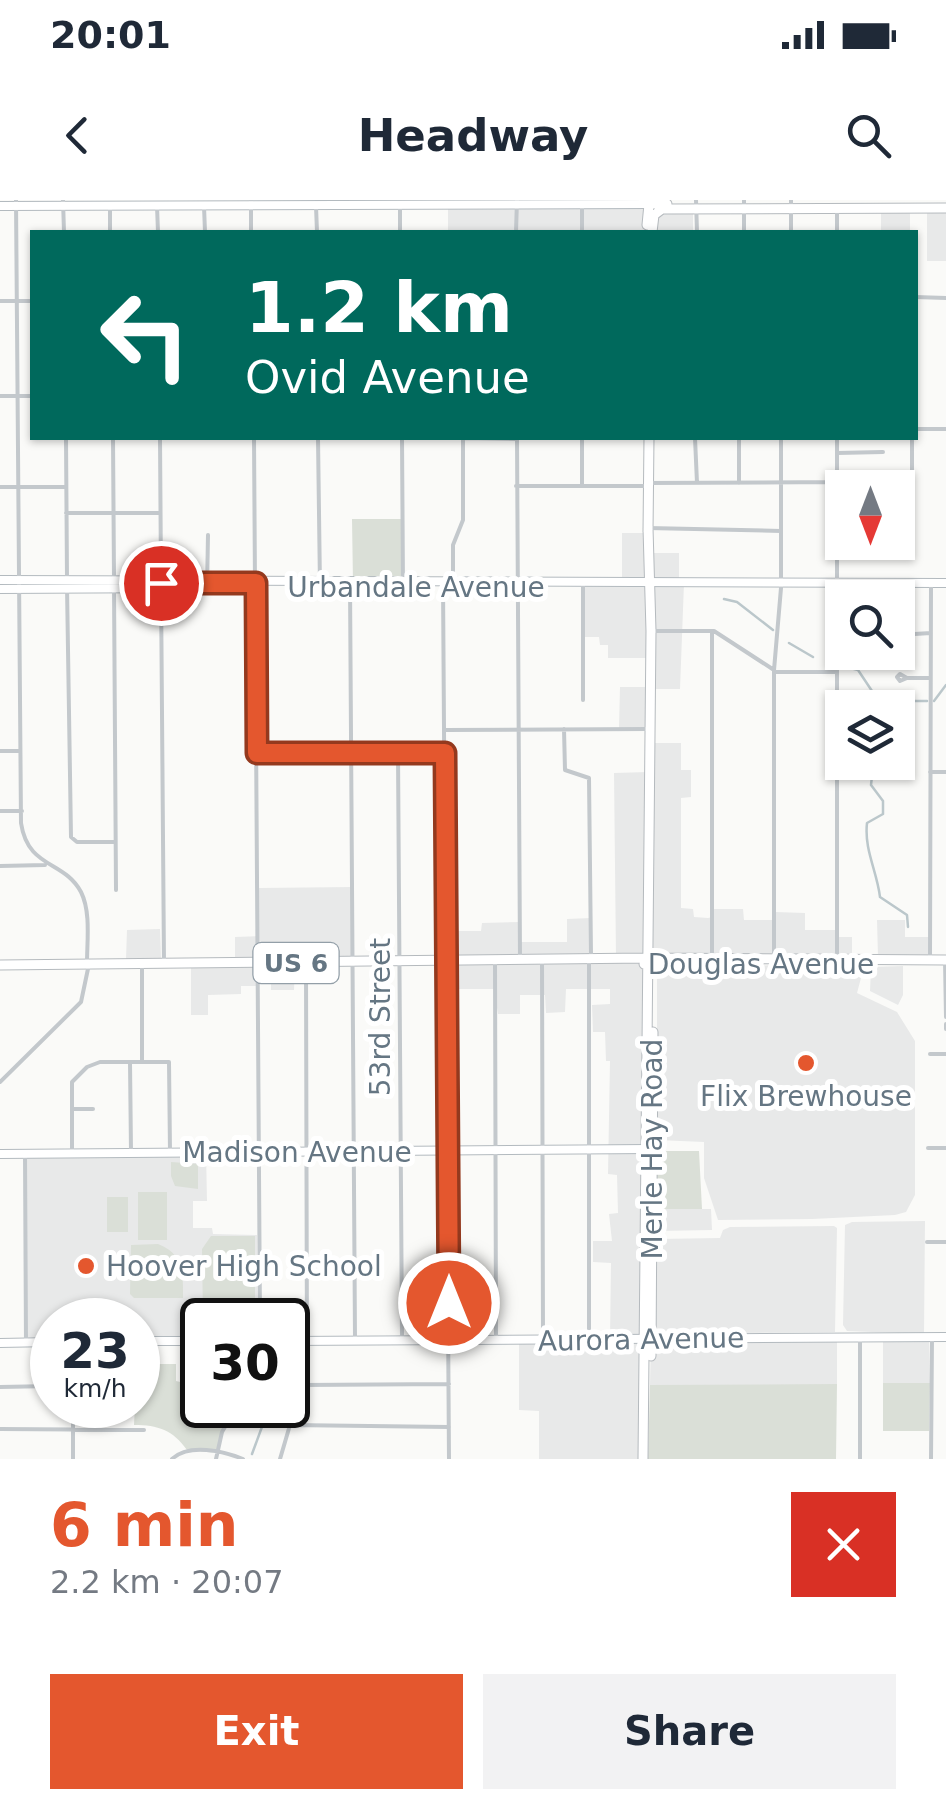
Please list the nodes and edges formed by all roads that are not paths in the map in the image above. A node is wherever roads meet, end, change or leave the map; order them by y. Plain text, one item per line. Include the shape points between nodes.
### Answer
1 (16, 203) edge
2 (64, 203) edge
3 (251, 203) edge
4 (369, 203) edge
5 (416, 203) edge
6 (469, 203) edge
7 (516, 203) edge
8 (744, 203) edge
9 (790, 203) edge
10 (315, 204) edge
11 (696, 204) edge
12 (837, 204) edge
13 (883, 204) edge
14 (651, 205) edge
15 (0, 206) edge
16 (110, 206) junction
17 (157, 206) junction
18 (204, 206) junction
19 (400, 206) junction
20 (582, 206) junction
21 (946, 206) edge
22 (651, 229) edge
23 (64, 230) edge
24 (110, 230) edge
25 (158, 230) edge
26 (205, 230) edge
27 (251, 230) edge
28 (317, 230) edge
29 (400, 230) edge
30 (516, 230) edge
31 (582, 230) edge
32 (696, 230) edge
33 (744, 230) edge
34 (790, 230) edge
35 (837, 230) edge
36 (918, 297) edge
37 (946, 298) edge
38 (0, 301) edge
39 (17, 301) junction
40 (30, 301) edge
41 (0, 396) edge
42 (18, 396) junction
43 (30, 396) edge
44 (918, 429) edge
45 (946, 429) edge
46 (66, 440) edge
47 (112, 440) edge
48 (160, 440) edge
49 (254, 440) edge
50 (318, 440) edge
51 (402, 440) edge
52 (463, 440) edge
53 (517, 440) edge
54 (582, 440) edge
55 (649, 440) edge
56 (695, 440) edge
57 (739, 440) edge
58 (781, 440) edge
59 (837, 440) edge
60 (912, 440) edge
61 (883, 452) dead end
62 (837, 453) junction
63 (837, 470) edge
64 (912, 470) edge
65 (738, 482) junction
66 (781, 482) junction
67 (825, 482) edge
68 (697, 483) junction
69 (648, 484) junction
70 (516, 486) junction
71 (582, 486) junction
72 (0, 487) edge
73 (19, 487) junction
74 (66, 487) junction
75 (66, 513) junction
76 (113, 513) junction
77 (160, 513) junction
78 (648, 528) junction
79 (781, 531) junction
80 (208, 535) dead end
81 (0, 580) edge
82 (915, 583) edge
83 (931, 583) junction
84 (946, 583) edge
85 (448, 584) junction
86 (516, 584) junction
87 (583, 584) junction
88 (648, 584) junction
89 (781, 584) junction
90 (825, 584) edge
91 (20, 585) junction
92 (114, 585) junction
93 (207, 585) junction
94 (256, 585) junction
95 (320, 585) junction
96 (350, 585) junction
97 (403, 585) junction
98 (67, 586) junction
99 (161, 586) junction
100 (0, 589) edge
101 (649, 631) junction
102 (712, 631) junction
103 (931, 633) junction
104 (915, 634) edge
105 (774, 672) junction
106 (837, 672) joint
107 (907, 678) dead end
108 (931, 678) junction
109 (583, 700) dead end
110 (564, 729) junction
111 (648, 729) junction
112 (445, 730) junction
113 (518, 730) junction
114 (0, 751) edge
115 (21, 751) junction
116 (257, 753) junction
117 (351, 753) junction
118 (398, 753) junction
119 (445, 753) junction
120 (930, 772) junction
121 (946, 772) edge
122 (22, 811) junction
123 (0, 812) edge
124 (116, 842) junction
125 (35, 856) junction
126 (47, 865) junction
127 (0, 866) edge
128 (32, 866) junction
129 (116, 890) dead end
130 (774, 960) junction
131 (930, 960) junction
132 (946, 960) edge
133 (520, 961) junction
134 (542, 961) junction
135 (590, 961) junction
136 (650, 961) junction
137 (712, 961) junction
138 (353, 962) junction
139 (400, 962) junction
140 (447, 962) junction
141 (495, 962) junction
142 (836, 962) junction
143 (259, 963) junction
144 (306, 963) junction
145 (88, 964) junction
146 (142, 964) junction
147 (164, 964) junction
148 (0, 965) edge
149 (946, 1024) edge
150 (930, 1054) dead end
151 (946, 1054) edge
152 (130, 1062) junction
153 (142, 1062) junction
154 (0, 1082) edge
155 (93, 1109) dead end
156 (72, 1110) junction
157 (928, 1148) dead end
158 (946, 1148) edge
159 (650, 1149) junction
160 (542, 1150) junction
161 (589, 1150) junction
162 (401, 1151) junction
163 (448, 1151) junction
164 (495, 1151) junction
165 (260, 1152) junction
166 (307, 1152) junction
167 (354, 1152) junction
168 (72, 1153) junction
169 (131, 1153) junction
170 (170, 1153) junction
171 (0, 1154) edge
172 (25, 1154) junction
173 (927, 1242) dead end
174 (946, 1242) edge
175 (260, 1298) edge
176 (308, 1298) edge
177 (860, 1337) junction
178 (932, 1337) junction
179 (946, 1337) edge
180 (648, 1339) junction
181 (543, 1340) junction
182 (589, 1340) junction
183 (310, 1341) edge
184 (355, 1341) junction
185 (402, 1341) junction
186 (449, 1341) junction
187 (496, 1341) junction
188 (26, 1342) junction
189 (30, 1342) edge
190 (0, 1343) edge
191 (449, 1384) junction
192 (30, 1386) edge
193 (310, 1386) edge
194 (0, 1387) edge
195 (449, 1427) junction
196 (224, 1428) edge
197 (289, 1428) edge
198 (310, 1428) edge
199 (73, 1429) junction
200 (0, 1430) edge
201 (144, 1430) dead end
202 (216, 1456) edge
203 (73, 1459) edge
204 (172, 1459) edge
205 (243, 1459) edge
206 (280, 1459) edge
207 (449, 1459) edge
208 (645, 1459) edge
209 (860, 1459) edge
210 (931, 1459) edge

1 - 2 street
1 - 15 street
1 - 39 street
2 - 16 street
2 - 23 street
3 - 10 street
3 - 18 street
3 - 27 street
4 - 10 street
4 - 19 street
5 - 6 street
5 - 19 street
6 - 7 street
7 - 20 street
7 - 30 street
8 - 9 main road
8 - 11 main road
8 - 33 street
9 - 12 main road
9 - 34 street
10 - 28 street
11 - 14 main road
11 - 32 street
12 - 13 main road
12 - 35 street
13 - 21 main road
14 - 20 street
14 - 22 main road
16 - 17 street
16 - 24 street
17 - 18 street
17 - 25 street
18 - 26 street
19 - 29 street
20 - 31 street
36 - 37 street
38 - 39 street
39 - 40 street
39 - 42 street
41 - 42 street
42 - 43 street
42 - 73 street
44 - 45 street
46 - 74 street
47 - 76 street
48 - 77 street
49 - 94 street
50 - 95 street
51 - 97 street
52 - 85 street via 463,520
53 - 70 street
54 - 71 street
55 - 69 main road, Merle Hay Road
56 - 68 street
57 - 65 street
58 - 66 street
59 - 62 street
60 - 64 street
61 - 62 street
62 - 63 street
65 - 66 street
65 - 68 street
66 - 67 street
66 - 79 street
68 - 69 street
69 - 71 street
69 - 78 main road, Merle Hay Road
70 - 71 street
70 - 86 street
72 - 73 street
73 - 74 street
73 - 91 street
74 - 75 street
75 - 76 street
75 - 98 street
76 - 77 street
76 - 92 street
77 - 99 street
78 - 79 street
78 - 88 main road, Merle Hay Road
79 - 89 street
80 - 93 street
81 - 91 street, Urbandale Avenue
82 - 83 street, Urbandale Avenue
83 - 84 street, Urbandale Avenue
83 - 103 street
85 - 86 street, Urbandale Avenue
85 - 97 street, Urbandale Avenue
85 - 112 street
86 - 87 street, Urbandale Avenue
86 - 113 street
87 - 88 street, Urbandale Avenue
87 - 109 street
88 - 89 street, Urbandale Avenue
88 - 101 main road, Merle Hay Road
89 - 90 street, Urbandale Avenue
89 - 105 street
91 - 98 street, Urbandale Avenue
91 - 100 street, Urbandale Avenue
91 - 115 street
92 - 98 street, Urbandale Avenue
92 - 99 street, Urbandale Avenue
92 - 124 street
93 - 94 street, Urbandale Avenue
93 - 99 street, Urbandale Avenue
94 - 95 street, Urbandale Avenue
94 - 116 street
95 - 96 street, Urbandale Avenue
96 - 97 street, Urbandale Avenue
96 - 117 street
98 - 124 street via 71,837
99 - 147 street
101 - 102 street
101 - 111 main road, Merle Hay Road
102 - 105 street
102 - 137 street
103 - 104 street
103 - 108 street
105 - 106 street
105 - 130 street
106 - 142 street
107 - 108 street
108 - 120 street
110 - 111 street
110 - 113 street
110 - 135 street via 565,770 589,780
111 - 136 main road, Merle Hay Road
112 - 113 street
112 - 119 street
113 - 133 street
114 - 115 street
115 - 122 street
116 - 117 street
116 - 143 street
117 - 118 street
117 - 138 street
118 - 119 street
118 - 139 street, 53rd Street
119 - 140 street
120 - 121 street
120 - 131 street
122 - 123 street
122 - 125 street via 23,834
124 - 129 street
125 - 126 street
125 - 128 street
126 - 128 street
126 - 145 street via 81,892
127 - 128 street
130 - 137 main road, Douglas Avenue
130 - 142 main road, Douglas Avenue
131 - 132 main road, Douglas Avenue
131 - 142 main road, Douglas Avenue
132 - 149 street
133 - 134 main road, Douglas Avenue / US 6
133 - 141 main road, Douglas Avenue / US 6
134 - 135 main road, Douglas Avenue / US 6
134 - 160 street
135 - 136 main road, Douglas Avenue / US 6
135 - 161 street
136 - 137 main road, Douglas Avenue
136 - 159 main road, Merle Hay Road
138 - 139 main road, Douglas Avenue / US 6
138 - 144 main road, Douglas Avenue / US 6
138 - 167 street
139 - 140 main road, Douglas Avenue / US 6
139 - 162 street, 53rd Street
140 - 141 main road, Douglas Avenue / US 6
140 - 163 street
141 - 164 street
143 - 144 main road, Douglas Avenue / US 6
143 - 147 main road, Douglas Avenue / US 6
143 - 165 street
144 - 166 street
145 - 146 main road, Douglas Avenue / US 6
145 - 148 main road, Douglas Avenue / US 6
145 - 154 street via 81,1002
146 - 147 main road, Douglas Avenue / US 6
146 - 153 street
150 - 151 street
152 - 153 street
152 - 156 street via 87,1067 72,1082
152 - 169 street
153 - 170 street via 170,1065
155 - 156 street
156 - 168 street
157 - 158 street
159 - 161 street, Madison Avenue
159 - 180 main road, Merle Hay Road
160 - 161 street, Madison Avenue
160 - 164 street, Madison Avenue
160 - 181 street
161 - 182 street
162 - 163 street, Madison Avenue
162 - 167 street, Madison Avenue
162 - 185 street, 53rd Street
163 - 164 street, Madison Avenue
163 - 186 street
164 - 187 street
165 - 166 street, Madison Avenue
165 - 170 street, Madison Avenue
165 - 175 street
166 - 167 street, Madison Avenue
166 - 176 street
167 - 184 street
168 - 169 street, Madison Avenue
168 - 172 street, Madison Avenue
169 - 170 street, Madison Avenue
171 - 172 street, Madison Avenue
172 - 188 street
173 - 174 street
177 - 178 street, Aurora Avenue
177 - 180 street, Aurora Avenue
177 - 209 street
178 - 179 street, Aurora Avenue
178 - 210 street
180 - 182 street, Aurora Avenue
180 - 208 main road, Merle Hay Road
181 - 182 street, Aurora Avenue
181 - 187 street, Aurora Avenue
183 - 184 street, Aurora Avenue
184 - 185 street, Aurora Avenue
185 - 186 street, Aurora Avenue
186 - 187 street, Aurora Avenue
186 - 191 street
188 - 189 street
188 - 190 street
191 - 193 street
191 - 195 street
192 - 194 street
195 - 198 street
195 - 207 street
196 - 202 street
197 - 206 street
199 - 200 street
199 - 201 street
199 - 203 street
202 - 204 street via 186,1450
202 - 205 street

